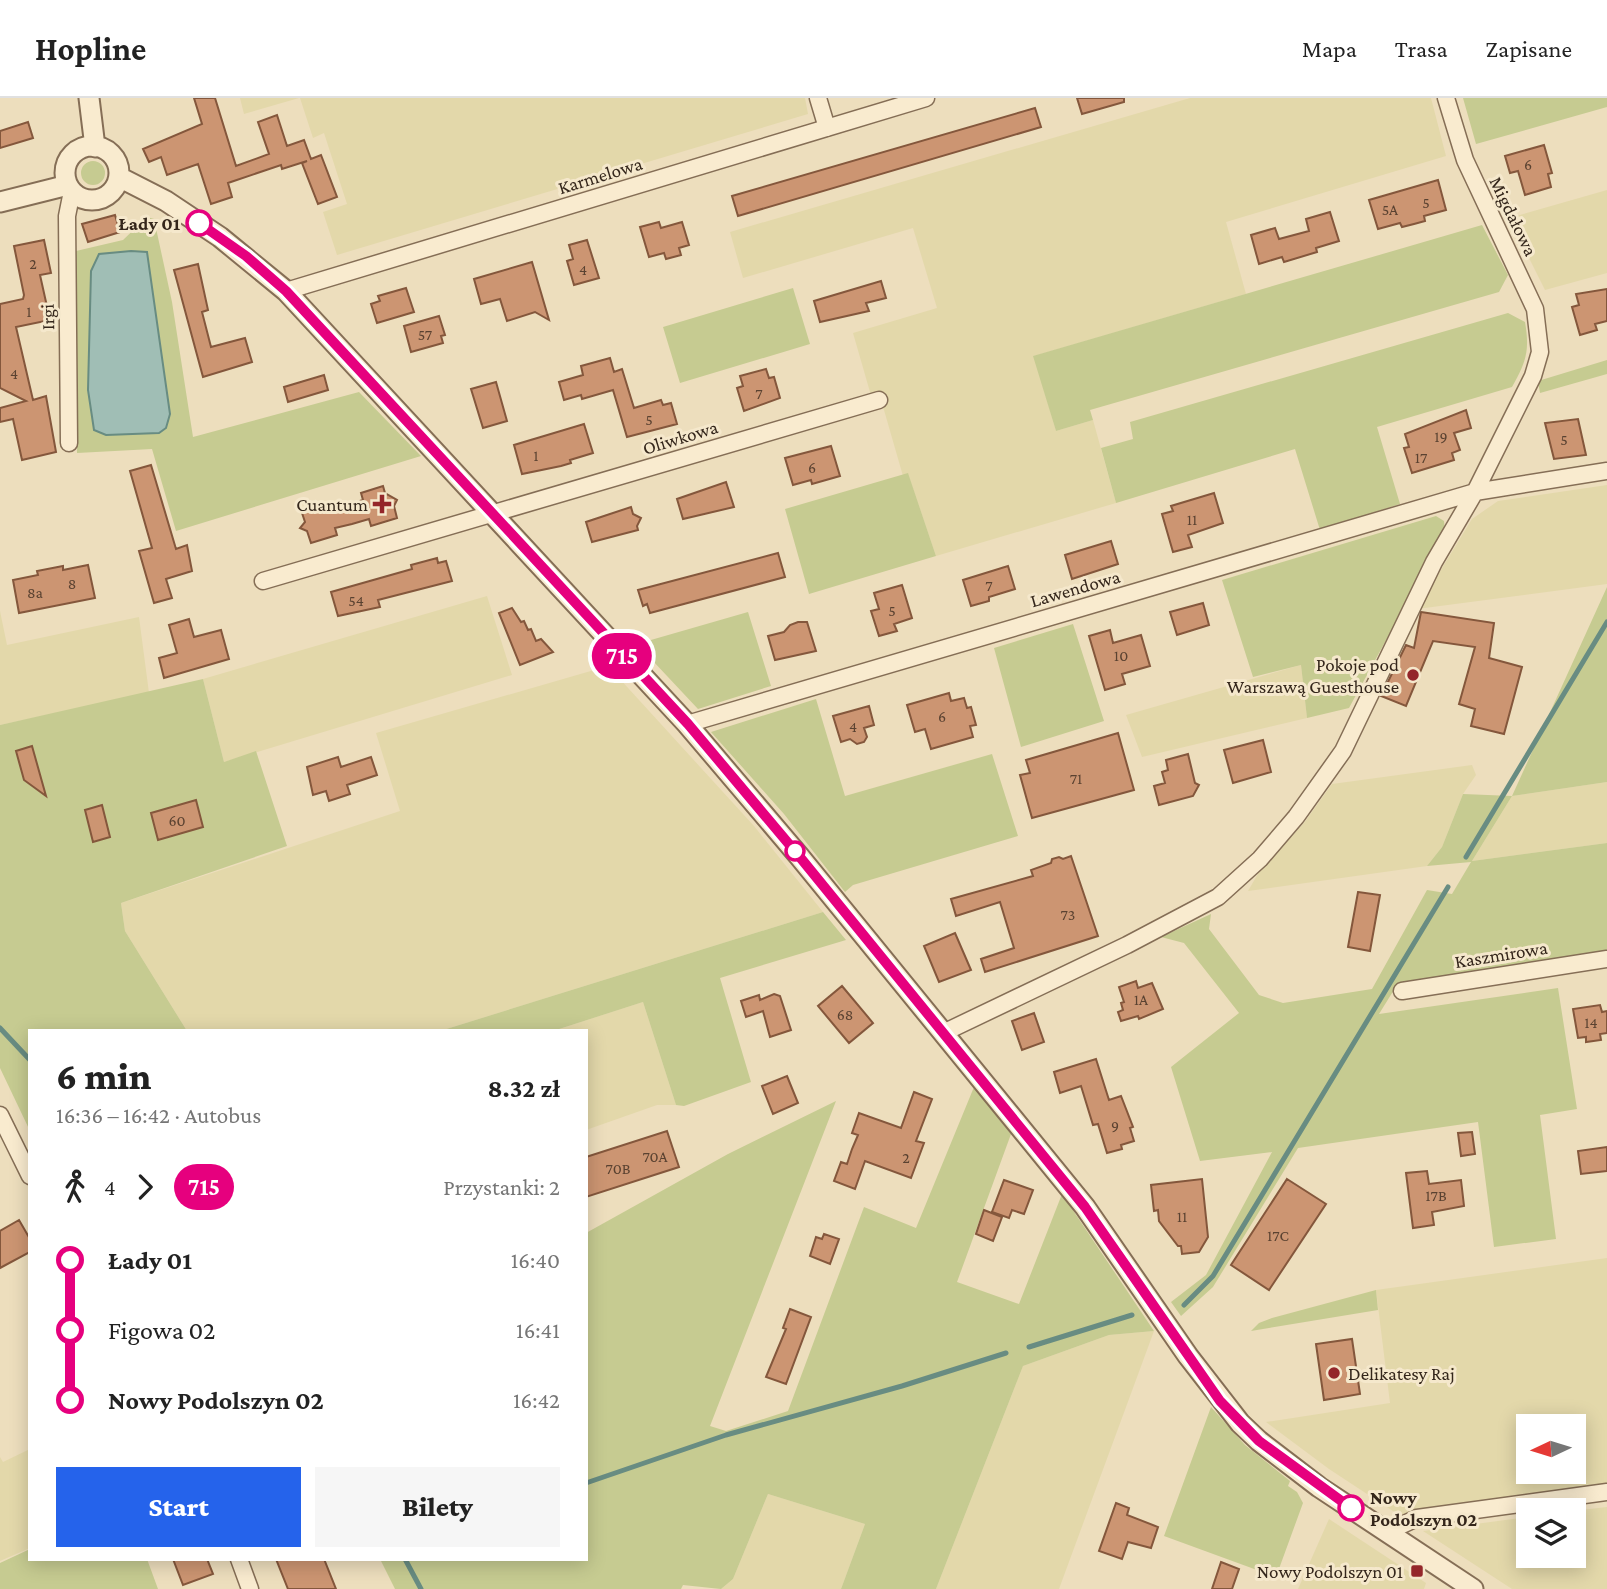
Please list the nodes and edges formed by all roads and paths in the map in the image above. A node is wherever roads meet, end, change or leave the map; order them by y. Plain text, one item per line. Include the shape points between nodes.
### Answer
1 (89, 98) edge
2 (818, 98) edge
3 (926, 98) edge
4 (1446, 98) edge
5 (827, 128) junction
6 (95, 147) junction
7 (119, 177) junction
8 (70, 188) junction
9 (0, 202) edge
10 (286, 291) junction
11 (878, 400) dead end
12 (69, 443) dead end
13 (1607, 471) edge
14 (1475, 492) junction
15 (493, 515) junction
16 (263, 581) dead end
17 (688, 724) junction
18 (1607, 959) edge
19 (1402, 991) dead end
20 (943, 1033) junction
21 (0, 1115) edge
22 (28, 1172) edge
23 (1607, 1492) edge
24 (1387, 1532) junction
25 (240, 1561) edge
26 (250, 1589) edge
27 (1473, 1589) edge

1 - 6 street
2 - 5 street
3 - 5 street, Karmelowa
4 - 14 street, Migdałowa via 1465,160 1535,309 1540,352 1533,376
5 - 10 street, Karmelowa
6 - 7 street via 116,159
6 - 8 street via 85,147 71,157 65,173
7 - 8 street via 111,193 97,200 82,198
7 - 10 street via 220,237
8 - 9 street
8 - 12 street, Irgi
10 - 15 street
11 - 15 street, Oliwkowa
13 - 14 street, Lawendowa
14 - 17 street, Lawendowa
14 - 20 street via 1434,562 1343,751 1260,859 1218,897
15 - 16 street, Oliwkowa
15 - 17 street
17 - 20 street
18 - 19 street, Kaszmirowa
20 - 24 street via 1085,1207 1220,1401 1278,1457
21 - 22 street
23 - 24 street via 1417,1518
24 - 27 street
25 - 26 street

